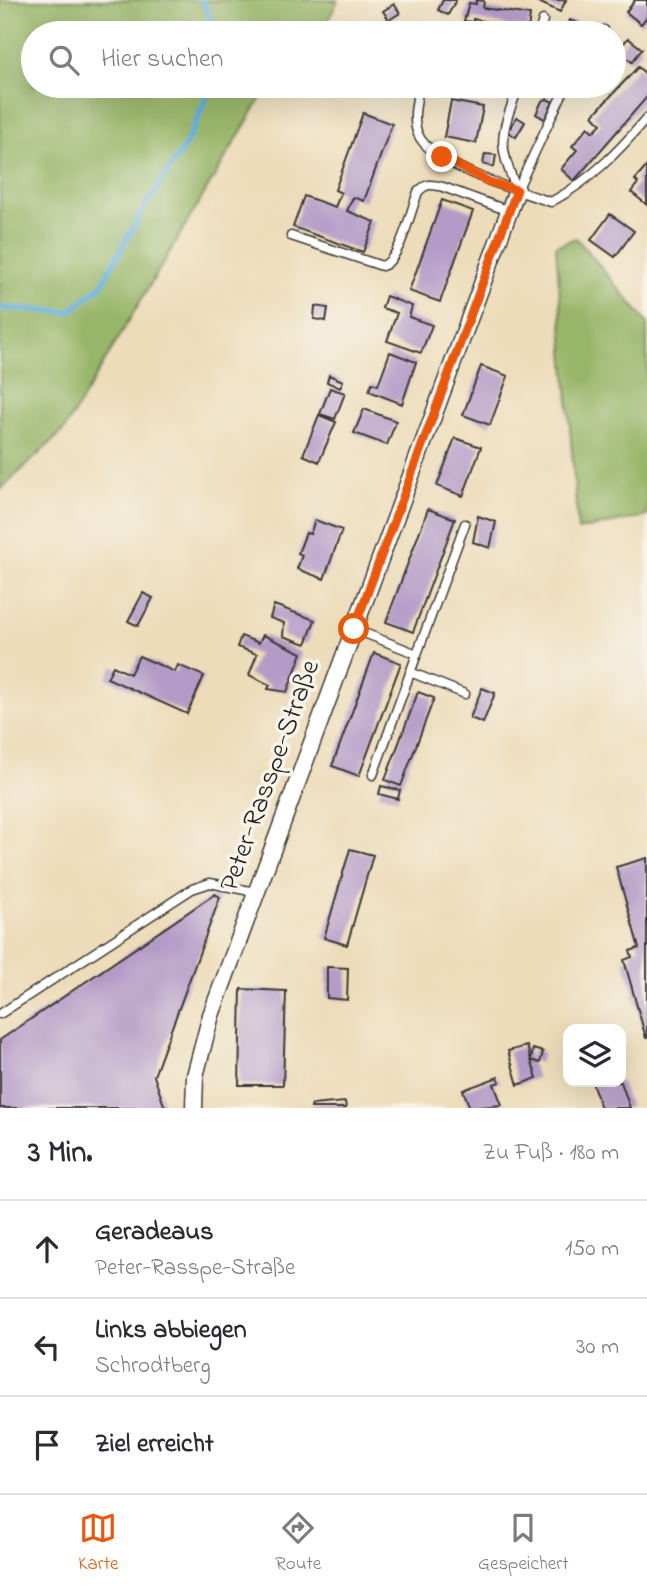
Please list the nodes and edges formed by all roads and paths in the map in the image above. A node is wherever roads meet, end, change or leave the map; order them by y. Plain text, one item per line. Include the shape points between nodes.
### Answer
1 (419, 98) edge
2 (515, 98) edge
3 (560, 98) edge
4 (647, 118) edge
5 (517, 190) junction
6 (509, 211) junction
7 (291, 236) dead end
8 (465, 524) dead end
9 (354, 629) junction
10 (417, 654) junction
11 (410, 672) junction
12 (465, 694) dead end
13 (373, 775) dead end
14 (255, 892) junction
15 (0, 1014) edge
16 (194, 1108) edge

1 - 5 lane via 416,127 422,141 489,182
2 - 5 lane via 501,137 505,163
3 - 5 lane
4 - 5 lane via 611,160 580,186 551,202
5 - 6 street, Peter-Rasspe-Straße
6 - 7 lane via 443,187 424,186 392,261 382,266
6 - 9 street, Peter-Rasspe-Straße
8 - 10 lane
9 - 10 lane
9 - 14 street, Peter-Rasspe-Straße
10 - 11 lane
11 - 12 lane
11 - 13 lane
14 - 15 lane via 210,883 192,889
14 - 16 street, Peter-Rasspe-Straße via 211,1014 195,1076

